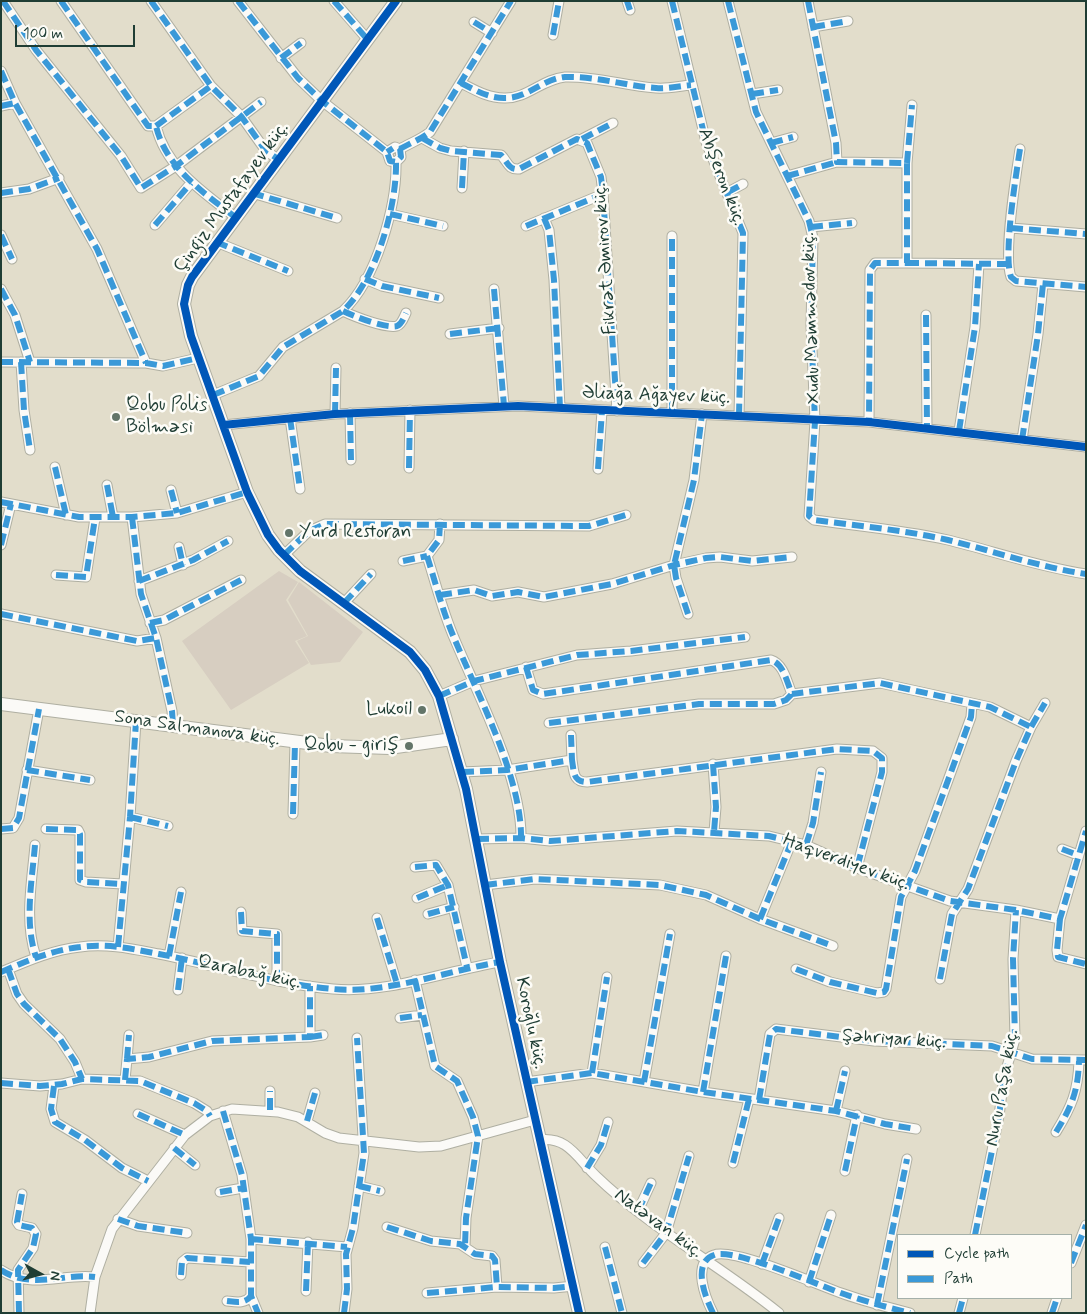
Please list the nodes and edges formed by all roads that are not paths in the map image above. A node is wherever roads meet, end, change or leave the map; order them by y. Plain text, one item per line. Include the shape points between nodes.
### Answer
1 (3, 1) edge
2 (61, 1) edge
3 (151, 1) edge
4 (238, 1) edge
5 (334, 1) edge
6 (396, 1) edge
7 (511, 1) edge
8 (559, 1) edge
9 (672, 1) edge
10 (728, 1) edge
11 (808, 1) edge
12 (848, 21) dead end
13 (474, 22) dead end
14 (812, 27) junction
15 (492, 33) junction
16 (553, 35) dead end
17 (368, 40) junction
18 (300, 43) dead end
19 (281, 58) junction
20 (1, 71) edge
21 (461, 83) junction
22 (691, 85) junction
23 (211, 86) junction
24 (778, 90) dead end
25 (752, 94) junction
26 (322, 100) junction
27 (261, 102) dead end
28 (15, 103) junction
29 (912, 105) dead end
30 (1, 106) edge
31 (241, 116) junction
32 (613, 123) dead end
33 (156, 126) junction
34 (793, 137) dead end
35 (422, 138) junction
36 (582, 139) junction
37 (771, 143) junction
38 (1020, 149) dead end
39 (400, 150) junction
40 (464, 151) junction
41 (387, 152) junction
42 (278, 159) junction
43 (396, 162) junction
44 (837, 162) junction
45 (907, 164) junction
46 (176, 166) junction
47 (787, 176) junction
48 (59, 178) junction
49 (191, 184) junction
50 (743, 184) dead end
51 (462, 188) dead end
52 (728, 192) junction
53 (1, 193) edge
54 (252, 193) junction
55 (603, 194) junction
56 (390, 214) junction
57 (235, 217) junction
58 (337, 218) dead end
59 (544, 218) junction
60 (852, 223) dead end
61 (155, 225) dead end
62 (443, 226) dead end
63 (526, 226) dead end
64 (810, 227) junction
65 (1011, 228) junction
66 (1086, 234) edge
67 (1, 235) edge
68 (672, 236) dead end
69 (216, 242) junction
70 (12, 259) dead end
71 (907, 263) junction
72 (979, 264) junction
73 (1008, 264) junction
74 (288, 271) dead end
75 (365, 279) junction
76 (1043, 284) junction
77 (1086, 288) edge
78 (1, 289) edge
79 (494, 289) dead end
80 (439, 298) dead end
81 (6, 307) edge
82 (343, 311) junction
83 (406, 313) dead end
84 (926, 315) dead end
85 (498, 328) junction
86 (450, 334) dead end
87 (198, 358) junction
88 (1, 362) edge
89 (25, 362) junction
90 (146, 363) junction
91 (336, 368) dead end
92 (213, 395) junction
93 (504, 406) junction
94 (560, 408) junction
95 (410, 410) junction
96 (602, 411) junction
97 (617, 411) junction
98 (350, 413) junction
99 (672, 413) junction
100 (335, 414) junction
101 (702, 414) junction
102 (739, 416) junction
103 (290, 418) junction
104 (815, 421) junction
105 (869, 422) junction
106 (223, 425) junction
107 (927, 428) junction
108 (959, 431) junction
109 (1022, 440) junction
110 (1086, 447) edge
111 (30, 450) dead end
112 (352, 460) dead end
113 (55, 467) dead end
114 (409, 468) dead end
115 (598, 469) dead end
116 (107, 485) dead end
117 (300, 489) dead end
118 (171, 490) dead end
119 (247, 492) junction
120 (1, 502) edge
121 (11, 504) junction
122 (177, 513) junction
123 (66, 515) junction
124 (626, 515) dead end
125 (113, 516) junction
126 (132, 517) junction
127 (95, 518) junction
128 (440, 524) junction
129 (228, 541) dead end
130 (1, 545) edge
131 (180, 547) dead end
132 (284, 556) junction
133 (427, 556) junction
134 (792, 557) dead end
135 (402, 561) dead end
136 (674, 564) junction
137 (183, 565) junction
138 (371, 574) dead end
139 (1086, 574) edge
140 (56, 575) dead end
141 (241, 580) dead end
142 (139, 581) junction
143 (440, 595) junction
144 (344, 603) junction
145 (1, 614) edge
146 (688, 614) dead end
147 (150, 623) junction
148 (745, 637) dead end
149 (156, 638) junction
150 (526, 667) junction
151 (474, 681) junction
152 (792, 694) junction
153 (439, 696) junction
154 (1045, 703) dead end
155 (1, 704) edge
156 (972, 704) junction
157 (39, 709) junction
158 (136, 721) junction
159 (549, 722) dead end
160 (173, 725) junction
161 (1031, 727) junction
162 (571, 735) dead end
163 (452, 739) junction
164 (295, 742) junction
165 (572, 760) junction
166 (712, 764) junction
167 (28, 770) junction
168 (507, 770) junction
169 (462, 772) junction
170 (821, 772) dead end
171 (90, 780) dead end
172 (293, 814) dead end
173 (130, 817) junction
174 (168, 826) dead end
175 (46, 829) dead end
176 (1, 830) edge
177 (1086, 831) edge
178 (714, 832) junction
179 (521, 838) junction
180 (477, 839) junction
181 (792, 841) junction
182 (35, 845) dead end
183 (806, 845) junction
184 (1062, 849) dead end
185 (1081, 853) edge
186 (415, 867) dead end
187 (857, 868) junction
188 (123, 884) junction
189 (906, 884) junction
190 (448, 885) junction
191 (485, 885) junction
192 (181, 892) dead end
193 (418, 898) dead end
194 (959, 903) junction
195 (454, 907) junction
196 (1016, 910) junction
197 (241, 912) dead end
198 (428, 914) dead end
199 (377, 918) dead end
200 (760, 919) junction
201 (1060, 919) junction
202 (670, 934) dead end
203 (833, 946) dead end
204 (118, 947) junction
205 (170, 956) junction
206 (726, 956) dead end
207 (36, 957) junction
208 (182, 958) junction
209 (500, 962) junction
210 (1086, 964) edge
211 (467, 967) junction
212 (796, 969) dead end
213 (5, 971) edge
214 (608, 977) dead end
215 (940, 979) dead end
216 (277, 980) junction
217 (415, 980) junction
218 (397, 984) junction
219 (310, 986) junction
220 (178, 990) dead end
221 (422, 1015) junction
222 (400, 1018) dead end
223 (129, 1035) dead end
224 (324, 1035) dead end
225 (310, 1037) junction
226 (357, 1038) dead end
227 (1012, 1052) junction
228 (127, 1059) junction
229 (1082, 1060) edge
230 (844, 1071) dead end
231 (592, 1073) junction
232 (82, 1079) junction
233 (125, 1080) junction
234 (526, 1082) junction
235 (644, 1082) junction
236 (1, 1083) edge
237 (54, 1086) junction
238 (270, 1091) dead end
239 (703, 1092) junction
240 (315, 1093) dead end
241 (749, 1099) junction
242 (759, 1100) junction
243 (270, 1110) junction
244 (222, 1111) junction
245 (836, 1111) junction
246 (138, 1114) dead end
247 (857, 1115) junction
248 (210, 1116) junction
249 (535, 1120) junction
250 (307, 1122) junction
251 (608, 1122) dead end
252 (916, 1129) dead end
253 (1056, 1132) dead end
254 (185, 1135) junction
255 (478, 1136) junction
256 (539, 1140) junction
257 (364, 1142) junction
258 (174, 1148) junction
259 (688, 1156) dead end
260 (907, 1159) dead end
261 (733, 1163) dead end
262 (195, 1165) dead end
263 (588, 1168) junction
264 (845, 1171) dead end
265 (148, 1181) junction
266 (651, 1183) dead end
267 (359, 1186) junction
268 (243, 1188) junction
269 (380, 1191) dead end
270 (220, 1192) dead end
271 (22, 1194) dead end
272 (638, 1211) junction
273 (831, 1215) dead end
274 (778, 1218) dead end
275 (118, 1219) junction
276 (1086, 1224) edge
277 (387, 1227) dead end
278 (188, 1232) dead end
279 (666, 1233) junction
280 (976, 1234) edge
281 (251, 1239) junction
282 (308, 1242) junction
283 (465, 1246) junction
284 (347, 1247) junction
285 (604, 1247) dead end
286 (707, 1259) junction
287 (1072, 1260) edge
288 (250, 1262) junction
289 (643, 1263) dead end
290 (762, 1264) junction
291 (1, 1270) edge
292 (181, 1275) dead end
293 (95, 1277) junction
294 (16, 1279) junction
295 (809, 1282) junction
296 (574, 1286) junction
297 (498, 1287) junction
298 (306, 1291) dead end
299 (427, 1293) dead end
300 (250, 1296) junction
301 (962, 1299) edge
302 (1057, 1299) edge
303 (228, 1301) dead end
304 (877, 1305) junction
305 (347, 1312) edge
306 (20, 1313) edge
307 (90, 1313) edge
308 (258, 1313) edge
309 (579, 1313) edge
310 (622, 1313) edge
311 (713, 1313) edge
312 (779, 1313) edge
313 (910, 1313) edge
314 (959, 1313) edge
315 (1052, 1313) edge

1 - 46 street via 36,50 121,156 137,185 145,188
2 - 33 street via 148,126
3 - 23 street
4 - 19 street
5 - 17 street
6 - 17 street, Çingiz Mustafayev küç.
7 - 15 street
8 - 16 street
9 - 22 street, Abşeron küç.
10 - 25 street, Xudu Məmmədov küç.
11 - 14 street
12 - 14 street
13 - 15 street
14 - 44 street
15 - 21 street
17 - 26 street, Çingiz Mustafayev küç.
18 - 19 street
19 - 26 street
20 - 28 street
21 - 22 street via 488,96 506,98 521,95 546,80 565,77 605,79 658,89
21 - 35 street via 430,132
22 - 52 street, Abşeron küç. via 706,142
23 - 31 street
23 - 33 street
24 - 25 street
25 - 37 street, Xudu Məmmədov küç. via 756,112
26 - 41 street
26 - 42 street, Çingiz Mustafayev küç.
27 - 31 street
28 - 30 street
28 - 48 street
29 - 45 street
31 - 42 street via 266,151
31 - 46 street
32 - 36 street
33 - 46 street via 158,136
34 - 37 street
35 - 39 street
35 - 40 street via 440,148
36 - 40 street via 514,170 501,155
36 - 55 street, Fikrət Əmirov küç. via 587,143 599,171
37 - 47 street, Xudu Məmmədov küç.
38 - 65 street
39 - 41 street via 393,147
39 - 43 street via 401,157
40 - 51 street
41 - 43 street via 388,159
42 - 54 street, Çingiz Mustafayev küç.
43 - 56 street via 396,185
44 - 45 street
44 - 47 street
45 - 71 street
46 - 49 street
47 - 64 street, Xudu Məmmədov küç.
48 - 53 street via 29,189
48 - 90 street via 97,249
49 - 57 street
49 - 61 street
50 - 52 street
52 - 102 street, Abşeron küç. via 740,223 744,246
54 - 57 street, Çingiz Mustafayev küç.
54 - 58 street
55 - 59 street
55 - 97 street, Fikrət Əmirov küç.
56 - 62 street
56 - 75 street via 380,247
57 - 69 street, Çingiz Mustafayev küç.
59 - 63 street
59 - 94 street via 554,280
60 - 64 street
64 - 104 street, Xudu Məmmədov küç. via 813,238 811,325
65 - 66 street
65 - 73 street
67 - 70 street
68 - 99 street
69 - 74 street
69 - 87 street, Çingiz Mustafayev küç. via 192,277 185,295 187,322
71 - 72 street
71 - 105 street via 875,263 870,270
72 - 73 street
72 - 108 street via 974,336
73 - 76 street via 1011,277 1016,281
75 - 80 street via 382,286
75 - 82 street
76 - 77 street
76 - 109 street
78 - 81 street
79 - 85 street
81 - 89 street
82 - 83 street via 358,319 394,326 401,323
82 - 92 street via 283,347 259,376
84 - 107 street
85 - 86 street
85 - 93 street
87 - 90 street via 163,366
87 - 92 street, Çingiz Mustafayev küç.
88 - 89 street
89 - 90 street
89 - 111 street via 24,410
91 - 100 street
92 - 106 street, Çingiz Mustafayev küç.
93 - 94 street, Əliağa Ağayev küç.
93 - 95 street, Əliağa Ağayev küç.
94 - 96 street, Əliağa Ağayev küç.
95 - 98 street, Əliağa Ağayev küç.
95 - 114 street
96 - 97 street, Əliağa Ağayev küç.
96 - 115 street
97 - 99 street, Əliağa Ağayev küç.
98 - 100 street, Əliağa Ağayev küç.
98 - 112 street
99 - 101 street, Əliağa Ağayev küç.
100 - 103 street, Əliağa Ağayev küç.
101 - 102 street, Əliağa Ağayev küç.
101 - 136 street via 694,480
102 - 104 street, Əliağa Ağayev küç.
103 - 106 street, Əliağa Ağayev küç.
103 - 117 street
104 - 105 street, Əliağa Ağayev küç.
104 - 139 street, Xudu Məmmədov küç. via 808,510 812,519 916,533 1019,557 1050,568
105 - 107 street, Əliağa Ağayev küç.
106 - 119 street, Çingiz Mustafayev küç.
107 - 108 street, Əliağa Ağayev küç.
108 - 109 street, Əliağa Ağayev küç.
109 - 110 street, Əliağa Ağayev küç.
113 - 123 street
116 - 125 street
118 - 122 street
119 - 122 street
119 - 132 street, Çingiz Mustafayev küç. via 268,535
120 - 121 street
121 - 123 street
121 - 130 street
122 - 126 street
123 - 127 street
124 - 128 street via 589,526
125 - 126 street
125 - 127 street
126 - 142 street
127 - 140 street via 86,577
128 - 132 street via 316,526
128 - 133 street via 439,540
129 - 137 street
131 - 137 street
132 - 144 street, Çingiz Mustafayev küç.
133 - 135 street
133 - 143 street
134 - 136 street via 752,561 720,557
136 - 143 street via 612,584 544,597 518,592 492,596 474,590
136 - 146 street
137 - 142 street
138 - 144 street
141 - 147 street via 164,620
142 - 147 street
143 - 151 street via 454,639
144 - 153 street, Çingiz Mustafayev küç. via 410,652 425,670
145 - 149 street via 137,641
147 - 149 street
148 - 150 street via 577,655
149 - 160 street
150 - 151 street
150 - 152 street via 533,690 543,694 770,660 783,670
151 - 153 street
151 - 168 street
152 - 156 street via 880,683
152 - 159 street via 774,704 699,704
153 - 163 street, Çingiz Mustafayev küç.
154 - 161 street
155 - 157 street, Sona Salmanova küç.
156 - 161 street via 1005,713
156 - 189 street via 971,717 915,870
157 - 158 street, Sona Salmanova küç.
157 - 167 street
158 - 160 street, Sona Salmanova küç.
158 - 173 street
160 - 164 street, Sona Salmanova küç.
161 - 194 street via 968,889
162 - 165 street
163 - 164 street, Sona Salmanova küç. via 367,749
163 - 169 street, Koroğlu küç.
164 - 172 street
165 - 166 street via 575,778 587,782
165 - 168 street
166 - 178 street via 716,793
166 - 187 street via 837,749 878,753 882,758 882,772
167 - 171 street
167 - 176 street via 16,825
168 - 169 street
168 - 179 street via 519,814
169 - 180 street, Koroğlu küç.
170 - 183 street
173 - 174 street
173 - 188 street
175 - 188 street via 78,830 80,880
177 - 185 street
178 - 179 street, Haqverdiyev küç. via 657,831 550,841
178 - 181 street, Haqverdiyev küç.
179 - 180 street, Haqverdiyev küç.
180 - 191 street, Koroğlu küç.
181 - 183 street, Haqverdiyev küç.
181 - 200 street
182 - 207 street via 30,928
183 - 187 street, Haqverdiyev küç.
184 - 185 street
185 - 201 street
186 - 190 street via 436,865
187 - 189 street, Haqverdiyev küç.
188 - 204 street
189 - 194 street, Haqverdiyev küç.
189 - 212 street via 884,992 830,982
190 - 193 street
190 - 195 street
191 - 200 street via 535,879 660,885 706,895
191 - 209 street, Koroğlu küç.
192 - 205 street
194 - 196 street, Haqverdiyev küç.
194 - 215 street via 950,919
195 - 198 street
195 - 211 street
196 - 201 street, Haqverdiyev küç.
196 - 227 street, Nuru Paşa küç. via 1013,959 1015,1039
197 - 216 street via 242,931 277,934
199 - 218 street
200 - 203 street
201 - 210 street via 1057,954 1061,959
202 - 235 street
204 - 205 street, Qarabağ küç.
204 - 207 street, Qarabağ küç. via 82,946
205 - 208 street, Qarabağ küç.
206 - 239 street
207 - 213 street, Qarabağ küç.
208 - 216 street, Qarabağ küç.
208 - 220 street
209 - 211 street, Qarabağ küç.
209 - 234 street, Koroğlu küç.
211 - 217 street, Qarabağ küç.
213 - 232 street via 24,1004 60,1039
214 - 231 street
216 - 219 street, Qarabağ küç.
217 - 218 street, Qarabağ küç.
217 - 221 street
218 - 219 street, Qarabağ küç. via 355,990
219 - 225 street
221 - 222 street
221 - 255 street via 435,1066 457,1081
223 - 228 street
224 - 225 street
225 - 228 street via 212,1042
226 - 257 street
227 - 229 street, Şəhriyar küç. via 1032,1059
227 - 242 street, Şəhriyar küç. via 992,1046 874,1041 776,1029 770,1034
227 - 280 street, Nuru Paşa küç. via 1004,1077
228 - 233 street
229 - 253 street via 1077,1088
230 - 245 street
231 - 234 street
231 - 235 street
232 - 233 street
232 - 237 street
233 - 248 street via 145,1083 194,1103
234 - 249 street, Koroğlu küç.
235 - 239 street
236 - 237 street
237 - 265 street via 51,1109 55,1122 122,1168
238 - 243 street
239 - 241 street
240 - 250 street
241 - 242 street
241 - 261 street
242 - 245 street
243 - 244 street
243 - 250 street
244 - 248 street
244 - 268 street via 240,1165
245 - 247 street
246 - 254 street
247 - 252 street
247 - 264 street
248 - 254 street
249 - 255 street
249 - 256 street, Koroğlu küç.
250 - 257 street via 332,1136
251 - 263 street via 601,1145
254 - 258 street
255 - 257 street via 430,1147
255 - 283 street
256 - 263 street, Natəvan küç. via 551,1138 562,1142
256 - 296 street, Koroğlu küç.
257 - 267 street
258 - 262 street
258 - 265 street
259 - 279 street
260 - 304 street
263 - 272 street, Natəvan küç.
265 - 275 street
266 - 272 street
267 - 269 street
267 - 284 street
268 - 270 street
268 - 281 street
271 - 294 street via 18,1225 32,1228 36,1234 33,1248
272 - 279 street, Natəvan küç.
273 - 295 street
274 - 290 street
275 - 278 street via 138,1226
275 - 293 street via 108,1236
276 - 287 street
277 - 283 street
279 - 286 street, Natəvan küç.
279 - 289 street
281 - 282 street
281 - 288 street
282 - 284 street
282 - 298 street
283 - 297 street via 475,1254 492,1256
284 - 305 street
285 - 310 street
286 - 290 street via 714,1254 723,1254
286 - 311 street via 702,1285
286 - 312 street, Natəvan küç.
288 - 292 street via 186,1258 182,1262
288 - 300 street
290 - 295 street
291 - 294 street
293 - 294 street
293 - 307 street
294 - 306 street
295 - 304 street
296 - 297 street
296 - 309 street, Koroğlu küç.
297 - 299 street
300 - 303 street via 240,1302
300 - 308 street
301 - 314 street
302 - 315 street
304 - 313 street

